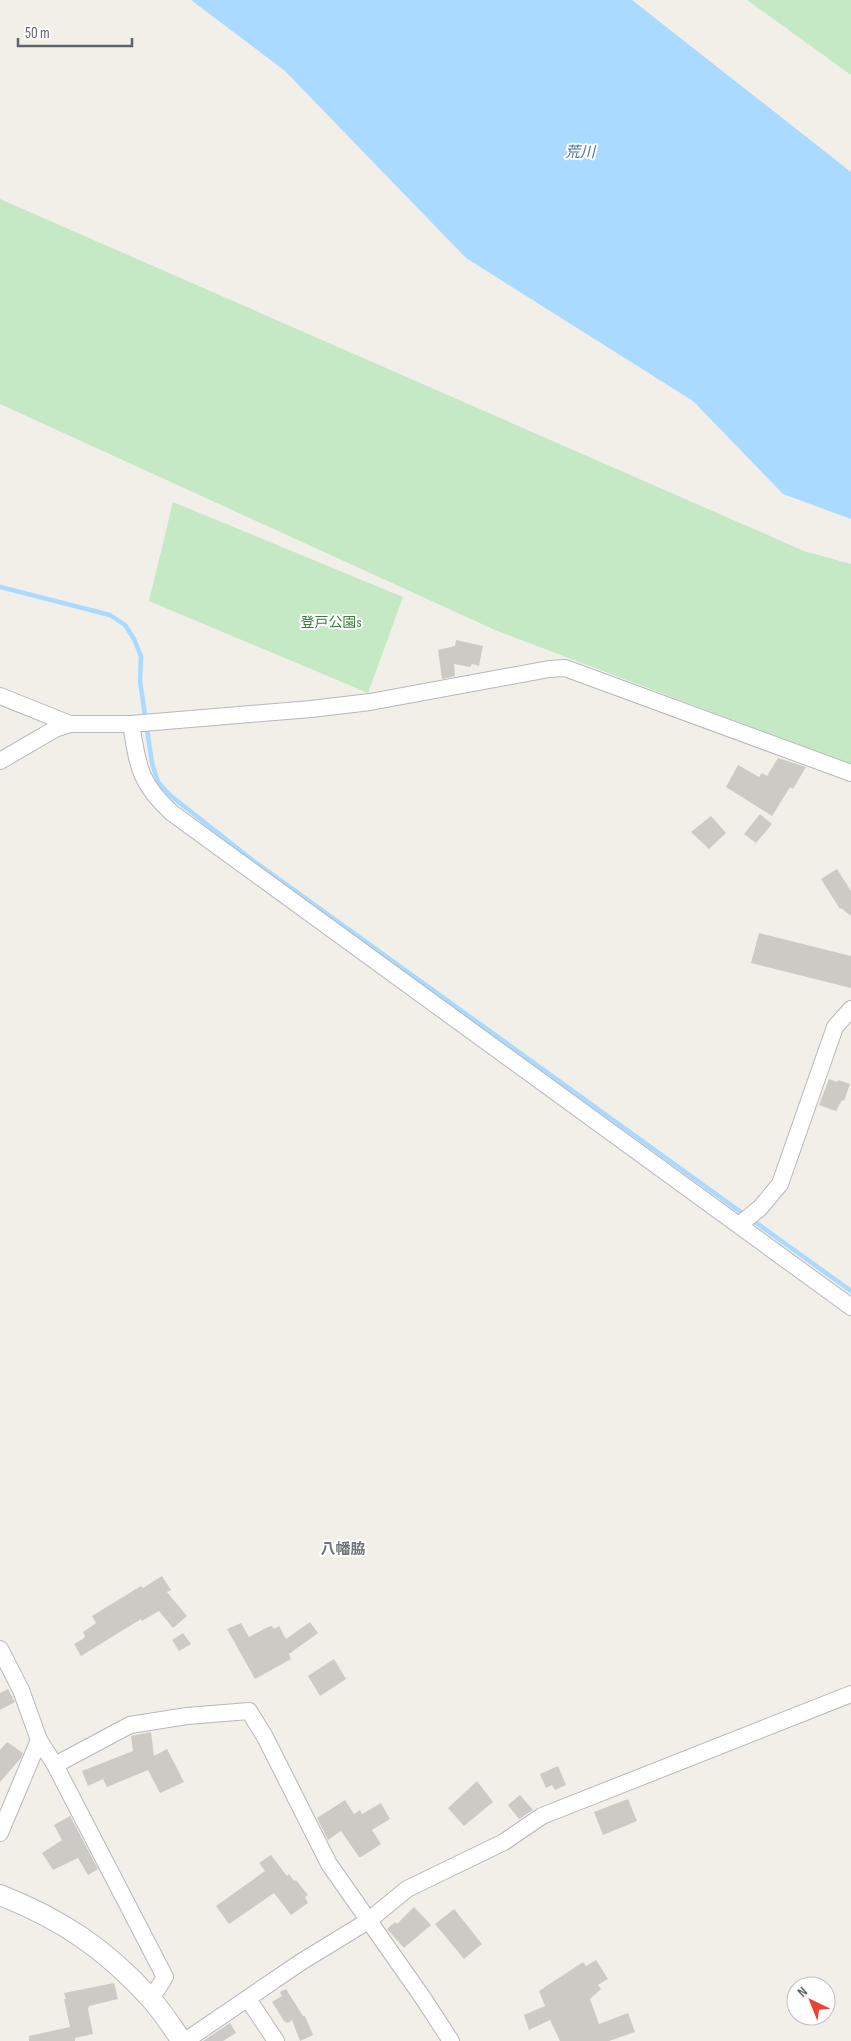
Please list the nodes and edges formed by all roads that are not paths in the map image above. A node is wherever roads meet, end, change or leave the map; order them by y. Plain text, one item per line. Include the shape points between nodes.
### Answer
1 (0, 696) edge
2 (70, 724) junction
3 (131, 724) junction
4 (0, 761) edge
5 (851, 773) edge
6 (851, 1008) edge
7 (743, 1223) junction
8 (851, 1307) edge
9 (0, 1649) edge
10 (851, 1694) edge
11 (40, 1740) junction
12 (55, 1765) junction
13 (0, 1833) edge
14 (0, 1895) edge
15 (368, 1921) junction
16 (150, 1999) junction
17 (248, 1999) junction
18 (183, 2041) edge
19 (276, 2041) edge
20 (451, 2041) edge

1 - 2 street
2 - 3 street
2 - 4 street
3 - 5 street via 362,703 565,668
3 - 7 street via 138,766 146,785 172,813
6 - 7 street via 836,1027 780,1184
7 - 8 street
9 - 11 street via 21,1690
10 - 15 street via 542,1816 504,1842 406,1889
11 - 12 street
11 - 13 street
12 - 15 street via 130,1725 249,1711 328,1864
12 - 16 street via 165,1977
14 - 16 street via 71,1929
15 - 17 street
15 - 20 street
16 - 18 street
17 - 18 street
17 - 19 street

